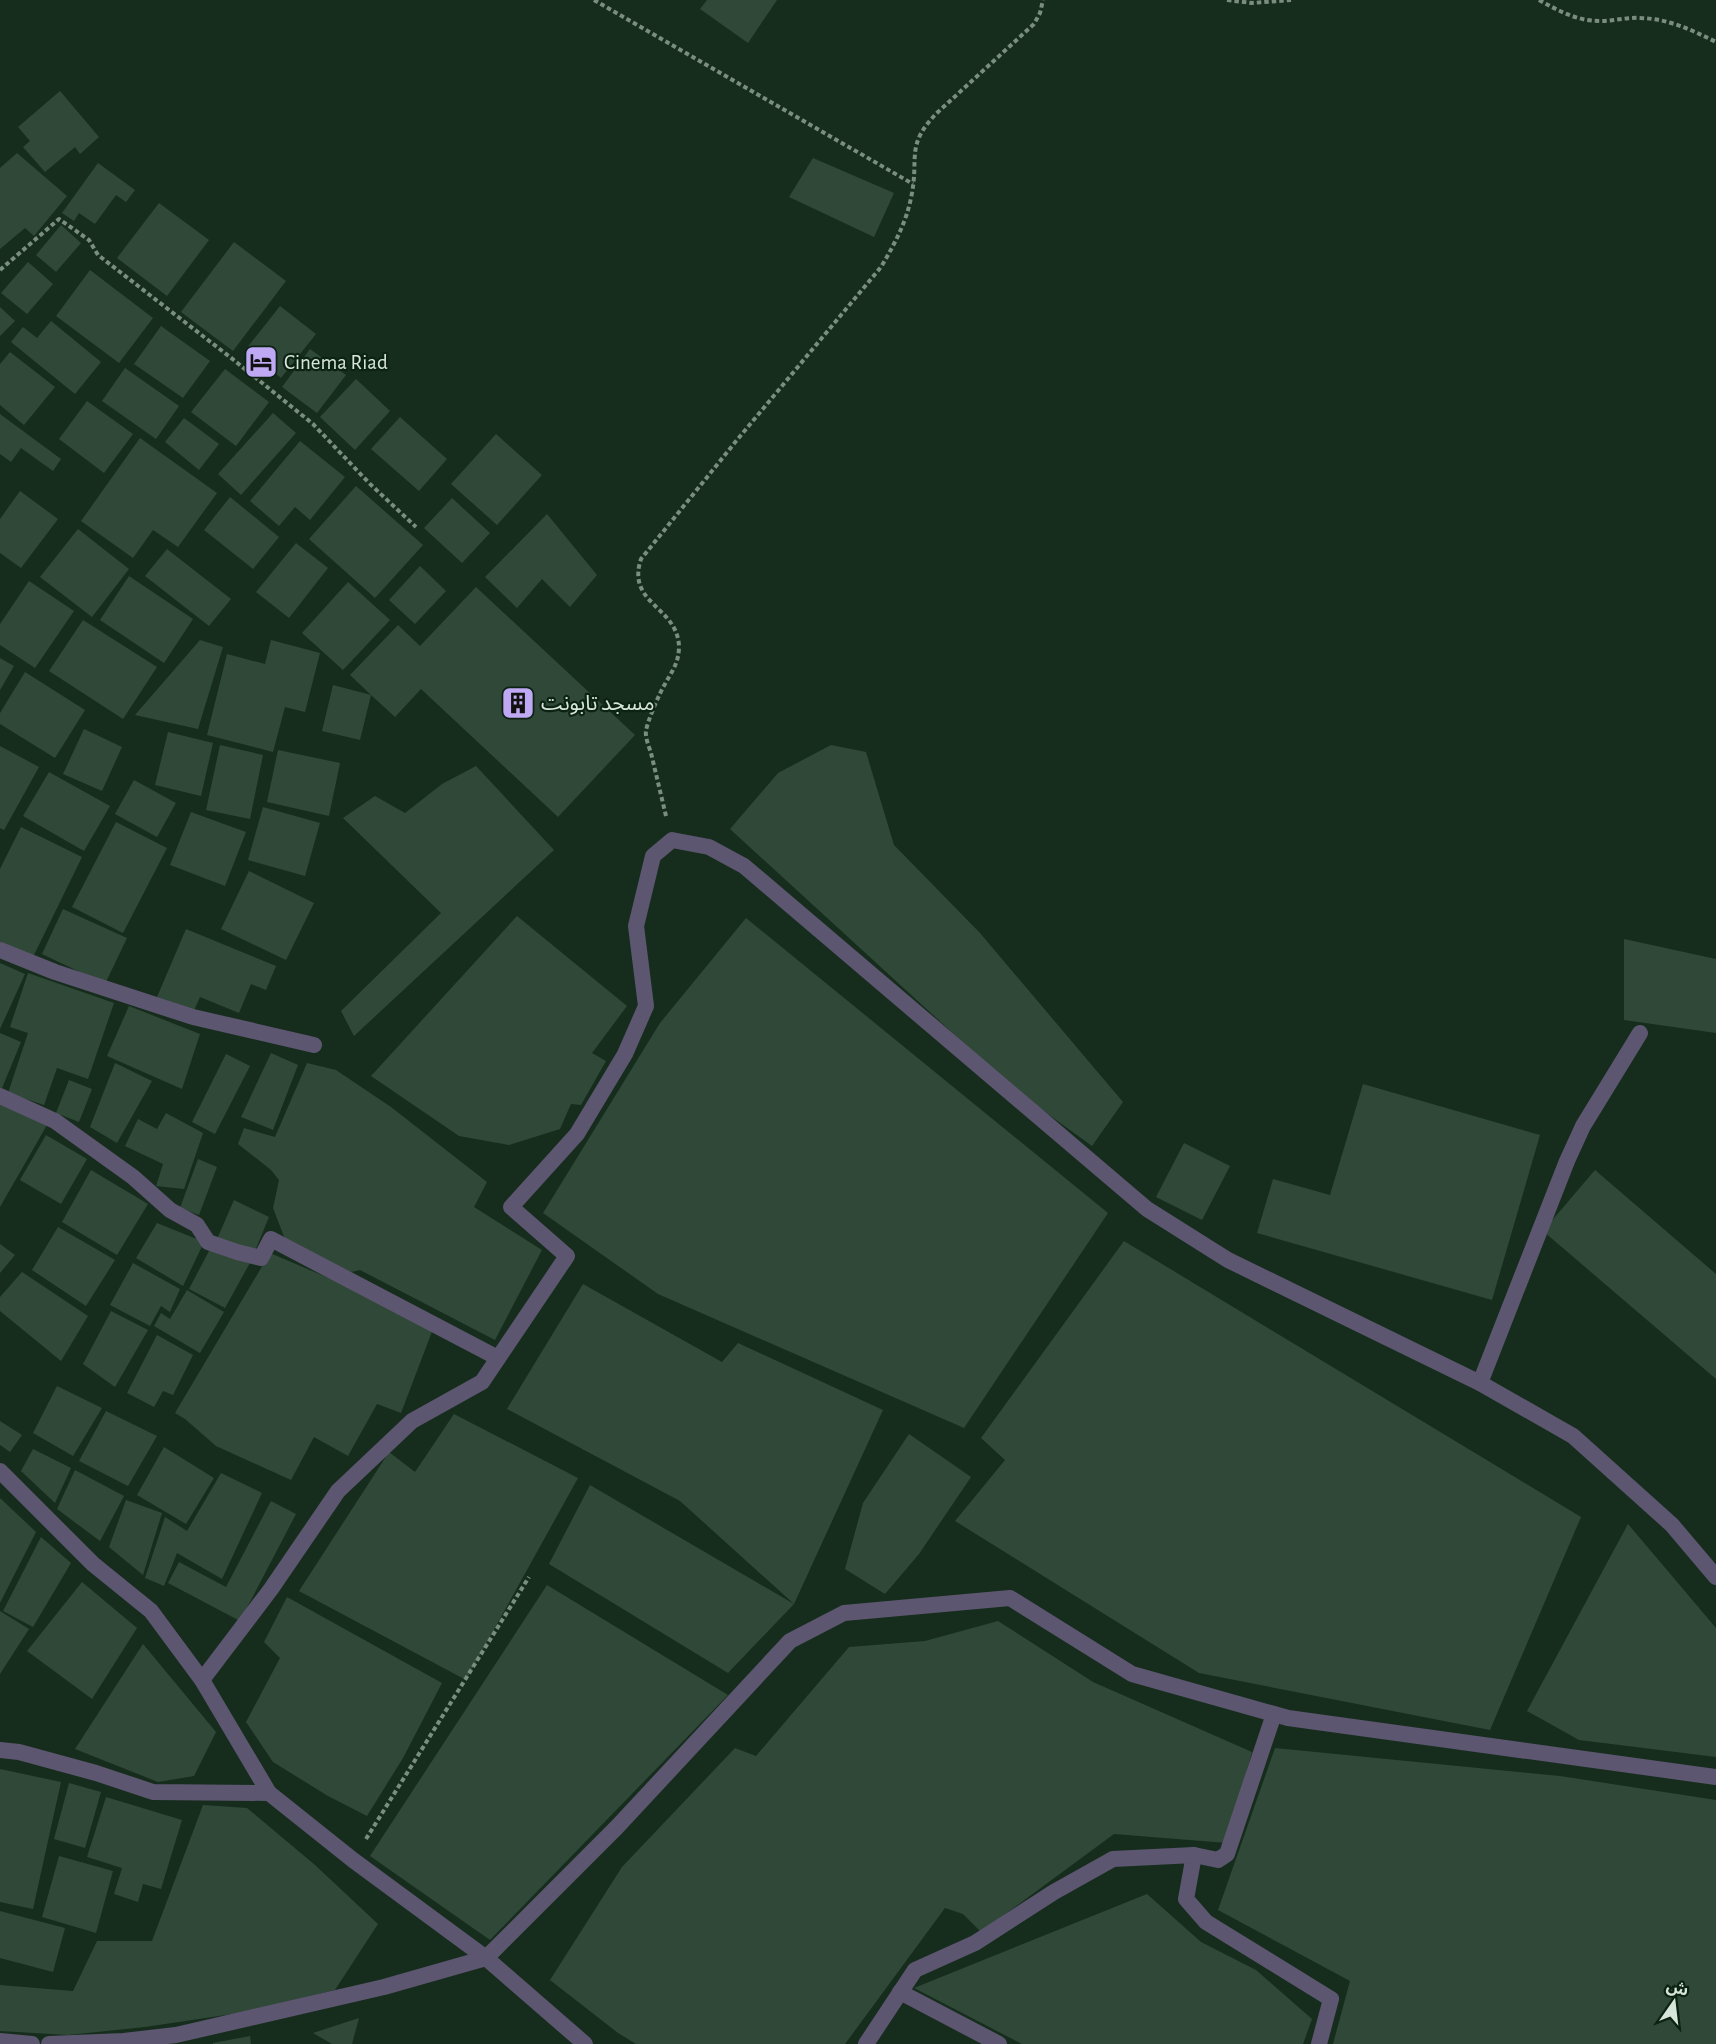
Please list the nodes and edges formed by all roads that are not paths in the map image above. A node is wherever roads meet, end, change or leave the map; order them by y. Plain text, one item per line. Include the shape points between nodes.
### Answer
1 (0, 950) edge
2 (1640, 1033) dead end
3 (315, 1045) dead end
4 (0, 1096) edge
5 (498, 1358) junction
6 (1480, 1383) junction
7 (0, 1471) edge
8 (1716, 1577) edge
9 (202, 1680) junction
10 (1274, 1714) junction
11 (0, 1750) edge
12 (1716, 1777) edge
13 (269, 1793) junction
14 (1194, 1855) junction
15 (486, 1958) junction
16 (900, 1992) junction
17 (0, 2040) edge
18 (32, 2044) edge
19 (49, 2044) edge
20 (585, 2044) edge
21 (866, 2044) edge
22 (999, 2044) edge
23 (1318, 2044) edge

1 - 3 street via 193,1017
2 - 6 street via 1583,1126 1567,1161
4 - 5 street via 55,1121 133,1177 170,1210 197,1225 208,1242 261,1258 271,1239
5 - 6 street via 567,1256 511,1208 577,1134 629,1045 646,1006 636,926 653,856 672,840 709,847 744,866 1147,1209 1228,1260
5 - 9 street via 482,1382 412,1421 338,1491 271,1590
6 - 8 street via 1573,1436 1672,1525
7 - 9 street via 93,1564 152,1611
9 - 13 street
10 - 12 street
10 - 14 street via 1227,1854 1218,1860
10 - 15 street via 1132,1674 1010,1598 844,1613 790,1641 617,1827
11 - 13 street via 85,1770 153,1792
13 - 15 street
14 - 16 street via 1113,1858 975,1943 915,1970
14 - 23 street via 1186,1899 1206,1922 1331,1999
15 - 19 street via 384,1987 176,2035
15 - 20 street
16 - 21 street
16 - 22 street
17 - 18 street

